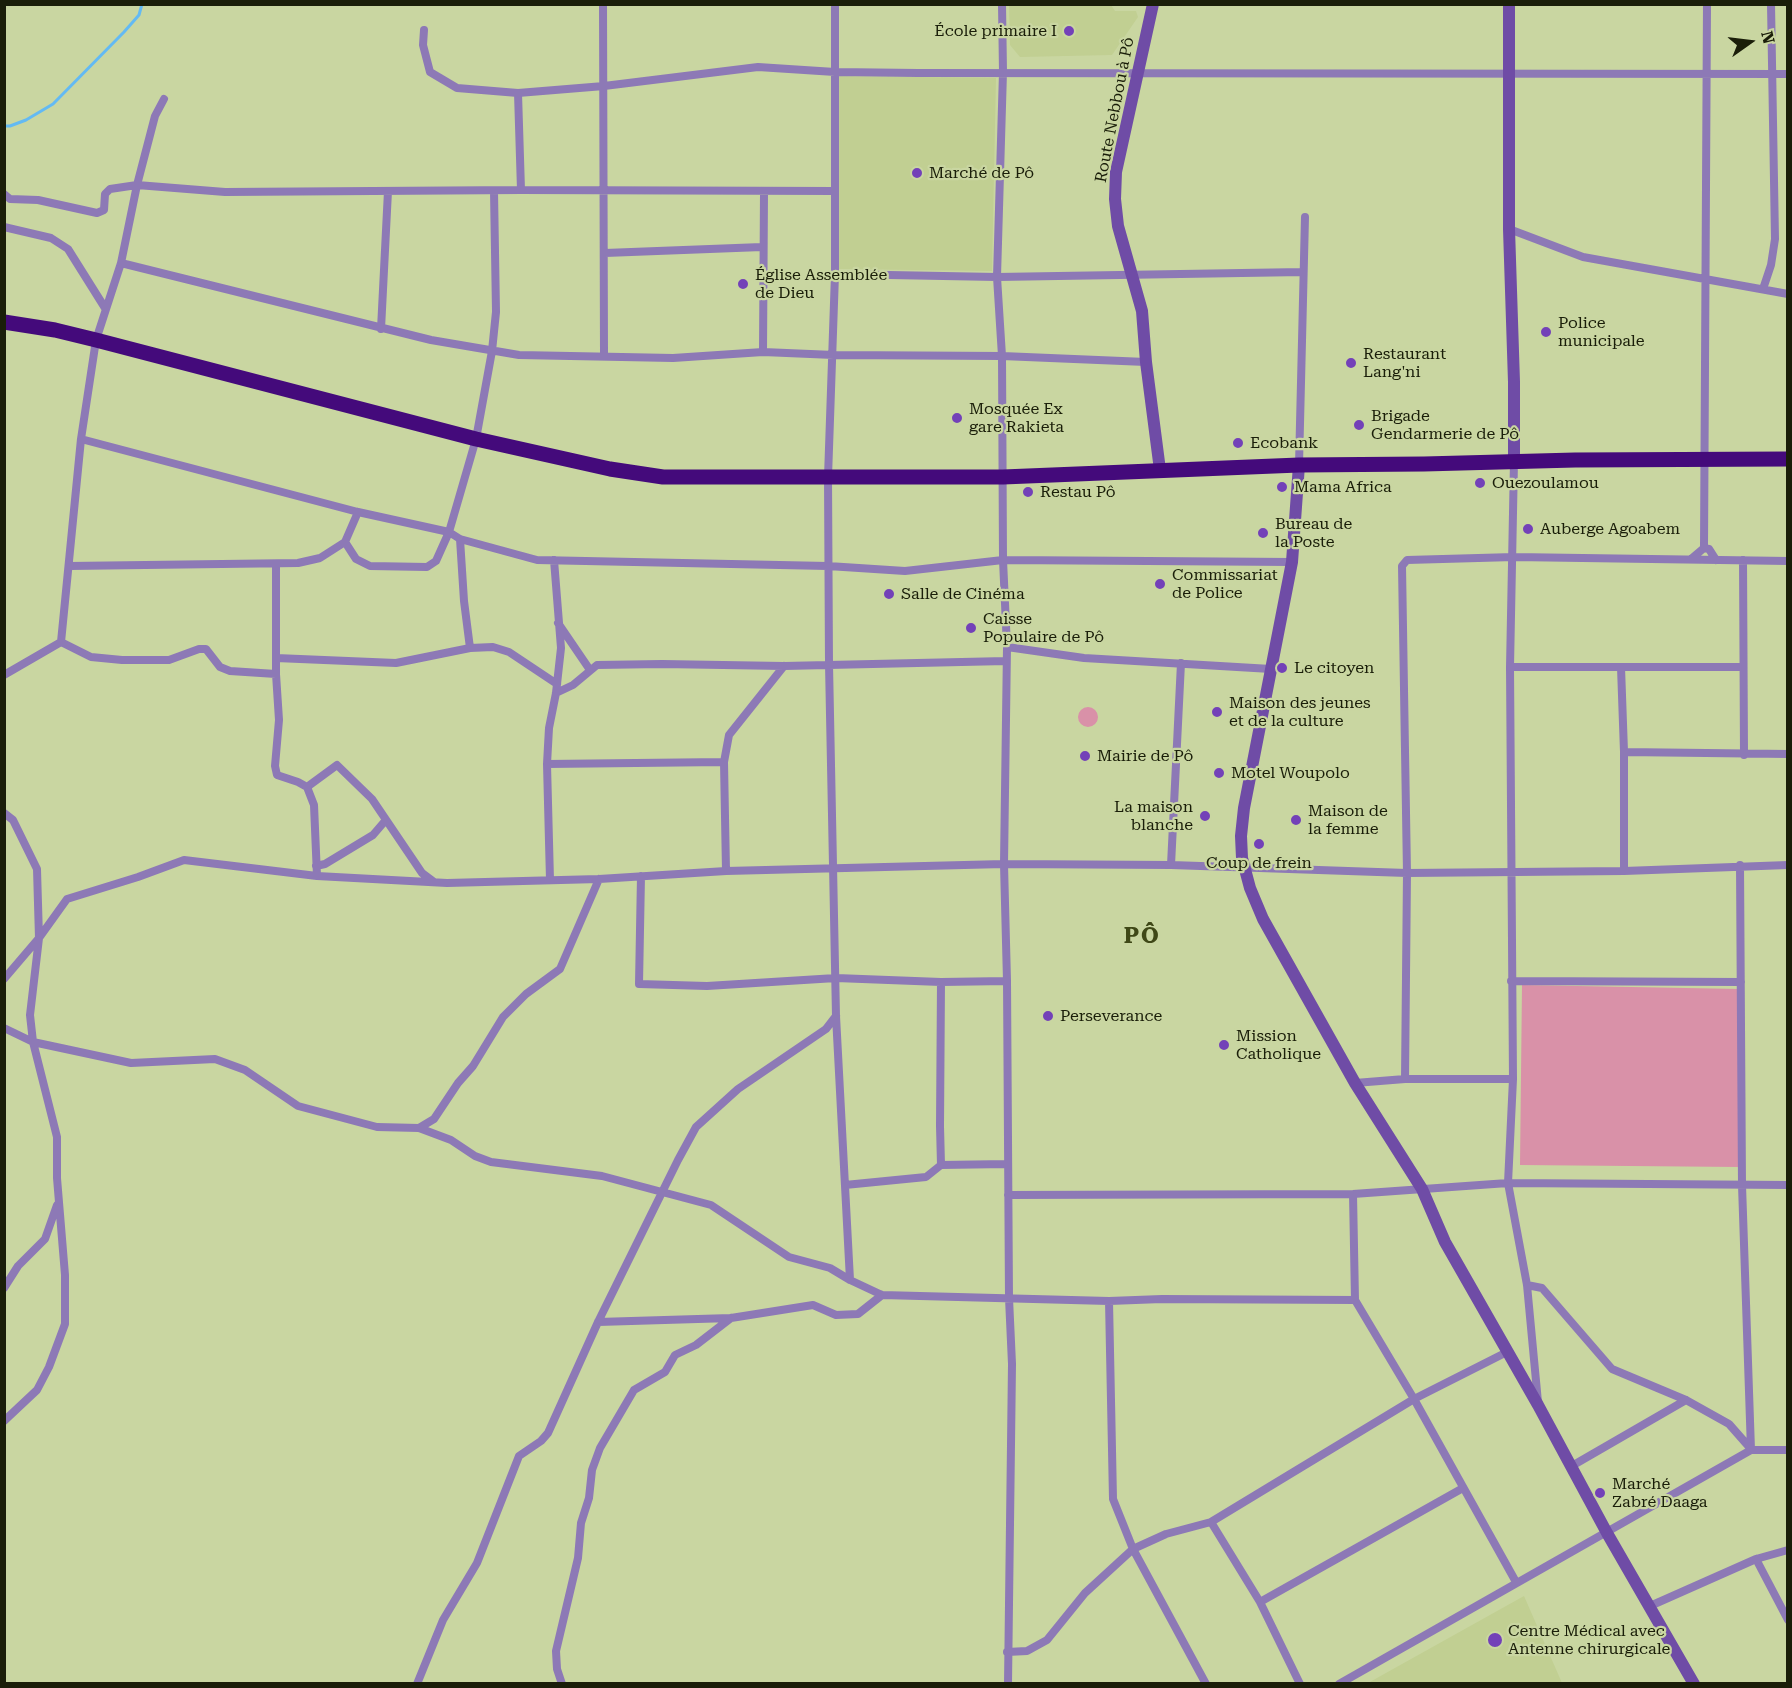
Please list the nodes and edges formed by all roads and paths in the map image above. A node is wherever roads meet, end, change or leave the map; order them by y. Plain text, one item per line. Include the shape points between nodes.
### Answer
1 (603, 4) edge
2 (835, 4) edge
3 (1002, 4) edge
4 (1153, 4) edge
5 (1509, 4) edge
6 (1707, 4) edge
7 (1771, 4) edge
8 (424, 30) dead end
9 (835, 72) junction
10 (1003, 72) junction
11 (1137, 74) junction
12 (1508, 74) junction
13 (1707, 74) junction
14 (1788, 74) edge
15 (1771, 75) junction
16 (604, 86) junction
17 (518, 93) junction
18 (164, 99) dead end
19 (137, 185) junction
20 (521, 190) junction
21 (388, 191) junction
22 (494, 191) junction
23 (605, 191) junction
24 (834, 191) junction
25 (764, 192) junction
26 (4, 194) edge
27 (1305, 217) dead end
28 (4, 227) edge
29 (1509, 229) junction
30 (762, 248) junction
31 (605, 253) junction
32 (121, 263) junction
33 (1304, 272) junction
34 (835, 274) junction
35 (1131, 275) junction
36 (997, 276) junction
37 (1705, 279) junction
38 (1763, 289) junction
39 (1788, 294) edge
40 (105, 308) junction
41 (4, 322) edge
42 (381, 329) junction
43 (96, 340) junction
44 (492, 351) junction
45 (763, 352) junction
46 (834, 355) junction
47 (604, 356) junction
48 (1002, 356) junction
49 (1146, 362) junction
50 (476, 439) junction
51 (81, 440) junction
52 (1788, 459) edge
53 (1706, 460) junction
54 (1514, 461) junction
55 (1299, 465) junction
56 (1160, 470) junction
57 (828, 477) junction
58 (1003, 477) junction
59 (358, 512) junction
60 (450, 532) junction
61 (460, 539) junction
62 (345, 542) junction
63 (1704, 548) junction
64 (1514, 557) junction
65 (554, 560) junction
66 (1003, 560) junction
67 (1691, 560) junction
68 (1716, 560) junction
69 (1743, 560) junction
70 (1788, 561) edge
71 (1292, 562) junction
72 (276, 564) junction
73 (69, 566) junction
74 (828, 566) junction
75 (557, 622) junction
76 (61, 642) junction
77 (470, 648) junction
78 (1007, 648) junction
79 (276, 658) junction
80 (1006, 661) junction
81 (1181, 663) junction
82 (829, 664) junction
83 (784, 666) junction
84 (1510, 667) junction
85 (1621, 667) junction
86 (1743, 667) junction
87 (1271, 669) junction
88 (590, 670) junction
89 (276, 674) junction
90 (4, 675) edge
91 (556, 688) junction
92 (1624, 752) junction
93 (1744, 754) junction
94 (1788, 754) edge
95 (724, 762) junction
96 (547, 764) junction
97 (307, 787) junction
98 (4, 813) edge
99 (385, 821) junction
100 (1004, 864) junction
101 (1171, 865) junction
102 (1740, 865) junction
103 (1788, 865) edge
104 (316, 866) junction
105 (1245, 867) junction
106 (834, 868) junction
107 (726, 871) junction
108 (1624, 871) junction
109 (1407, 873) junction
110 (1511, 873) junction
111 (317, 876) junction
112 (641, 876) junction
113 (599, 879) junction
114 (550, 880) junction
115 (434, 882) junction
116 (39, 938) junction
117 (836, 978) junction
118 (4, 979) edge
119 (1007, 981) junction
120 (1511, 981) junction
121 (941, 982) junction
122 (1741, 982) junction
123 (836, 1016) junction
124 (4, 1028) edge
125 (33, 1042) junction
126 (1513, 1079) junction
127 (1405, 1080) junction
128 (1356, 1083) junction
129 (420, 1128) junction
130 (1007, 1164) junction
131 (942, 1165) junction
132 (1508, 1183) junction
133 (846, 1185) junction
134 (1742, 1185) junction
135 (1788, 1185) edge
136 (1422, 1189) junction
137 (664, 1192) junction
138 (1353, 1194) junction
139 (1008, 1195) junction
140 (58, 1201) junction
141 (850, 1280) junction
142 (1527, 1285) junction
143 (4, 1288) edge
144 (882, 1295) junction
145 (1009, 1298) junction
146 (1356, 1300) junction
147 (1109, 1301) junction
148 (731, 1318) junction
149 (598, 1322) junction
150 (1507, 1353) junction
151 (1414, 1399) junction
152 (1686, 1400) junction
153 (1539, 1405) junction
154 (4, 1421) edge
155 (1751, 1450) junction
156 (1788, 1450) edge
157 (1570, 1467) junction
158 (1463, 1488) junction
159 (1211, 1522) junction
160 (1607, 1533) junction
161 (1133, 1549) junction
162 (1788, 1550) edge
163 (1756, 1559) junction
164 (1516, 1582) junction
165 (1260, 1602) junction
166 (1650, 1605) junction
167 (1788, 1620) edge
168 (1007, 1652) junction
169 (417, 1683) edge
170 (562, 1683) edge
171 (1008, 1683) edge
172 (1206, 1683) edge
173 (1300, 1683) edge
174 (1339, 1683) edge
175 (1694, 1683) edge

1 - 16 street
2 - 9 street
3 - 10 street
4 - 11 main road, Route Nebbou à Pô
5 - 12 main road
6 - 13 street
7 - 15 street
8 - 17 street via 423,45 430,72 457,88
9 - 10 street
9 - 16 street via 758,68
9 - 24 street
10 - 11 street
10 - 36 street
11 - 12 street
11 - 35 main road, Route Nebbou à Pô via 1115,190 1118,226
12 - 13 street
12 - 29 main road
13 - 15 street
13 - 37 street
14 - 15 street
15 - 38 street via 1775,240
16 - 17 street
16 - 23 street
17 - 20 street
18 - 19 street via 155,116
19 - 21 street via 225,192
19 - 26 street via 110,189 105,194 104,210 97,213 54,203 10,199
19 - 32 street
20 - 22 street
20 - 23 street
21 - 22 street
21 - 42 street
22 - 44 street via 496,312
23 - 25 street
23 - 31 street
24 - 25 street
24 - 34 street
25 - 30 street
27 - 33 street
28 - 40 street via 51,238 68,249
29 - 37 street via 1583,257
29 - 54 main road
30 - 31 street
30 - 45 street
31 - 47 street
32 - 40 street
32 - 42 street
33 - 35 street
33 - 55 street
34 - 36 street
34 - 46 street
35 - 36 street
35 - 49 main road, Route Nebbou à Pô via 1142,311
36 - 48 street
37 - 38 street
37 - 53 street
38 - 39 street
40 - 43 street
41 - 43 highway
42 - 44 street
43 - 50 highway
43 - 51 street
44 - 47 street
44 - 50 street
45 - 46 street
45 - 47 street via 673,358
46 - 48 street
46 - 57 street
48 - 49 street
48 - 58 street
49 - 56 main road, Route Nebbou à Pô
50 - 57 highway via 663,477
50 - 60 street
51 - 59 street
51 - 73 street
52 - 53 highway
53 - 54 highway
53 - 63 street
54 - 55 highway
54 - 64 street
55 - 56 highway
55 - 71 main road
56 - 58 highway
57 - 58 highway
57 - 74 street
58 - 66 street
59 - 60 street
59 - 62 street
60 - 61 street
60 - 62 street via 436,561 427,567 370,566 356,560
61 - 65 street via 537,560
61 - 77 street
62 - 72 street via 320,558
63 - 67 street
63 - 68 street
64 - 67 street
64 - 84 street
64 - 109 street via 1407,560 1402,566
65 - 74 street
65 - 75 street
66 - 71 street
66 - 74 street via 905,571
66 - 78 street
67 - 68 street
68 - 69 street
69 - 70 street
69 - 86 street
71 - 87 main road
72 - 73 street
72 - 79 street
73 - 76 street
74 - 82 street
75 - 88 street
75 - 91 street via 561,648
76 - 89 street via 91,657 122,660 170,660 207,649 220,667 230,671
76 - 90 street
77 - 79 street via 396,663
77 - 91 street via 493,647 509,652
78 - 80 street
78 - 81 street via 1084,658
79 - 89 street
80 - 82 street
80 - 100 street
81 - 87 street
81 - 101 street
82 - 83 street
82 - 106 street
83 - 88 street via 663,663 597,665
83 - 95 street via 729,735
84 - 85 street
84 - 110 street
85 - 86 street
85 - 92 street
86 - 93 street
87 - 105 main road via 1244,808 1241,836
88 - 91 street via 573,685
89 - 97 street via 277,776
91 - 96 street
92 - 93 street
92 - 108 street
93 - 94 street
95 - 96 street
95 - 107 street
96 - 114 street
97 - 99 street via 337,765 372,799
97 - 104 street via 314,805
98 - 116 street via 13,820 37,869
99 - 104 street via 373,835
99 - 115 street via 422,873
100 - 101 street
100 - 106 street
100 - 119 street
101 - 105 street
102 - 103 street
102 - 108 street
102 - 122 street
104 - 111 street
105 - 109 street
105 - 128 main road via 1263,919
106 - 107 street
106 - 117 street
107 - 112 street
108 - 110 street
109 - 110 street
109 - 127 street
110 - 120 street
111 - 115 street
111 - 116 street via 184,860 66,899
112 - 113 street
112 - 117 street via 639,984 707,986
113 - 114 street
113 - 129 street via 560,969 503,1017 434,1119
114 - 115 street
116 - 118 street
116 - 125 street via 30,1015
117 - 121 street
117 - 123 street
119 - 121 street
119 - 130 street
120 - 122 street
120 - 126 street
121 - 131 street
122 - 134 street
123 - 133 street
123 - 137 street via 826,1029 738,1089 696,1127
124 - 125 street
125 - 129 street via 132,1063 215,1059 245,1070 298,1106 377,1127
125 - 140 street via 57,1137
126 - 127 street
126 - 132 street
127 - 128 street
128 - 136 main road
129 - 137 street via 491,1162 602,1176
130 - 131 street
130 - 139 street
131 - 133 street via 926,1178
132 - 134 street
132 - 136 street
132 - 142 street
133 - 141 street
134 - 135 street
134 - 155 street
136 - 138 street
136 - 150 main road via 1445,1242
137 - 141 street via 711,1205 789,1257 830,1268
137 - 149 street
138 - 139 street
138 - 146 street
139 - 145 street
140 - 143 street via 45,1239 18,1266
140 - 154 street via 65,1323 37,1390
141 - 144 street
142 - 152 street via 1542,1288 1612,1369
142 - 153 street
144 - 145 street
144 - 148 street via 858,1314 836,1316 813,1305
145 - 147 street
145 - 168 street via 1012,1364
146 - 147 street
146 - 151 street
147 - 161 street via 1113,1499
148 - 149 street
148 - 170 street via 696,1345 675,1355 665,1372 634,1390 600,1448 592,1470 578,1558 556,1651
149 - 169 street via 548,1433 519,1456 477,1563 443,1620
150 - 151 street
150 - 153 main road
151 - 158 street
151 - 159 street
152 - 155 street via 1729,1424
152 - 157 street
153 - 157 main road
155 - 156 street
155 - 160 street
157 - 160 main road
158 - 164 street
158 - 165 street
159 - 161 street via 1166,1534
159 - 165 street
160 - 164 street
160 - 166 main road
161 - 168 street via 1084,1593 1047,1640 1027,1652
161 - 172 street
162 - 163 street
163 - 166 street
163 - 167 street
164 - 174 street
165 - 173 street
166 - 175 main road
168 - 171 street

